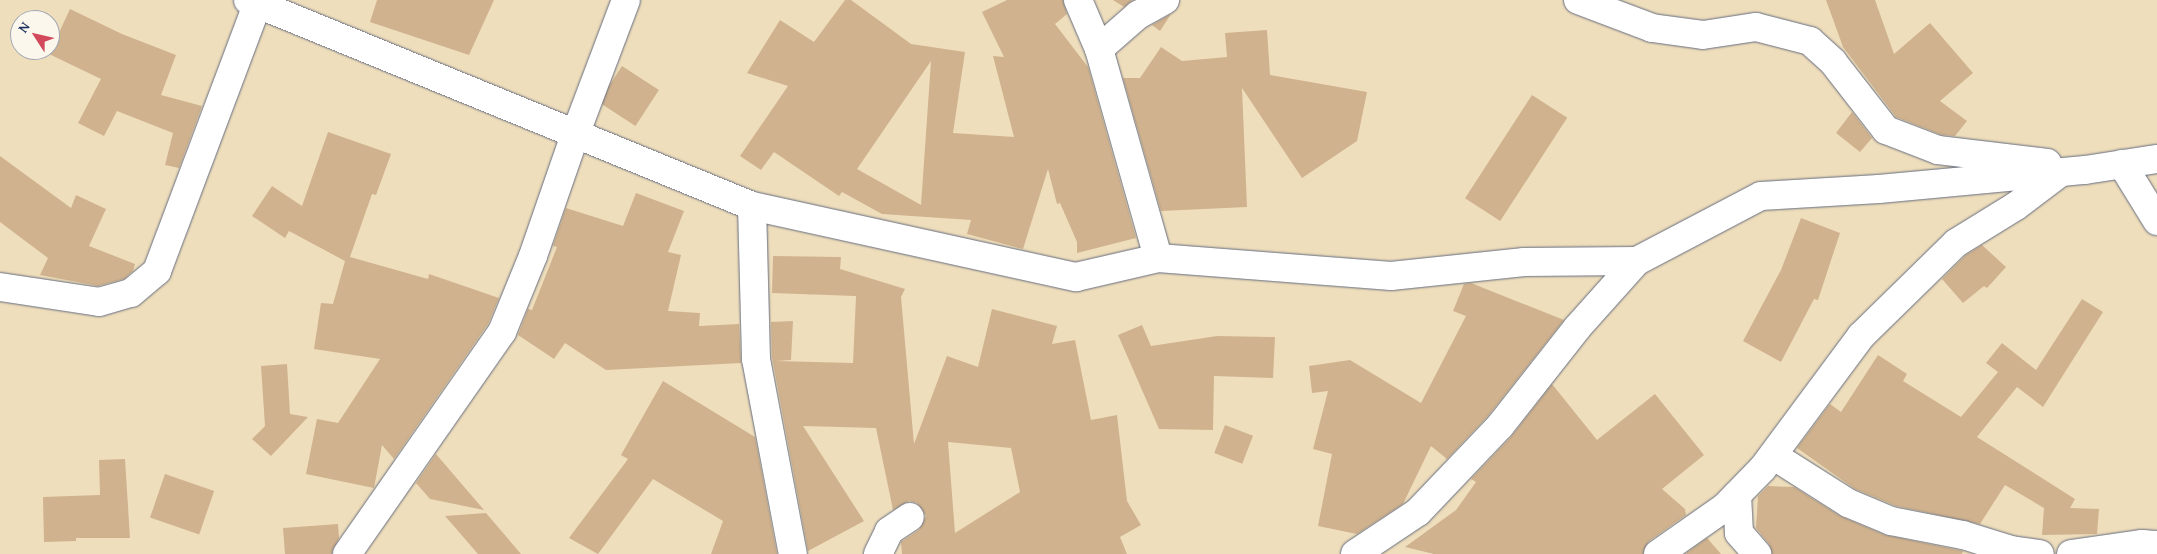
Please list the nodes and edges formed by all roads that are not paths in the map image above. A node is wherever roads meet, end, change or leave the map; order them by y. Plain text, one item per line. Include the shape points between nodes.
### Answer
1 (626, 0) edge
2 (1078, 0) edge
3 (1165, 0) edge
4 (1578, 0) edge
5 (255, 1) edge
6 (1099, 49) junction
7 (575, 135) junction
8 (2157, 159) edge
9 (2122, 164) junction
10 (2073, 171) junction
11 (752, 206) junction
12 (2157, 221) edge
13 (1158, 258) junction
14 (1637, 260) junction
15 (0, 287) edge
16 (1774, 456) junction
17 (1737, 495) junction
18 (910, 517) dead end
19 (2157, 545) edge
20 (347, 554) edge
21 (793, 554) edge
22 (878, 554) edge
23 (1355, 554) edge
24 (1658, 554) edge
25 (1757, 554) edge
26 (2040, 554) edge
27 (2071, 554) edge

1 - 7 street
2 - 6 street
3 - 6 street via 1138,15
4 - 10 street via 1652,28 1703,35 1756,27 1810,41 1833,62 1886,130 1938,150 1991,154
5 - 7 street
5 - 15 street via 157,271 131,293 99,302
6 - 13 street
7 - 11 street
7 - 20 street via 533,256 502,332
8 - 9 street
9 - 10 street
9 - 12 street
10 - 14 street via 1761,196
10 - 16 street via 1956,243 1861,336
11 - 13 street via 1076,277
11 - 21 street via 756,358
13 - 14 street via 1391,276 1524,262
14 - 23 street via 1577,328 1500,426 1418,512
16 - 17 street
16 - 26 street via 1848,503 1891,520 2011,550
17 - 24 street via 1691,533
17 - 25 street via 1740,533
18 - 22 street via 889,531
19 - 27 street via 2142,544

